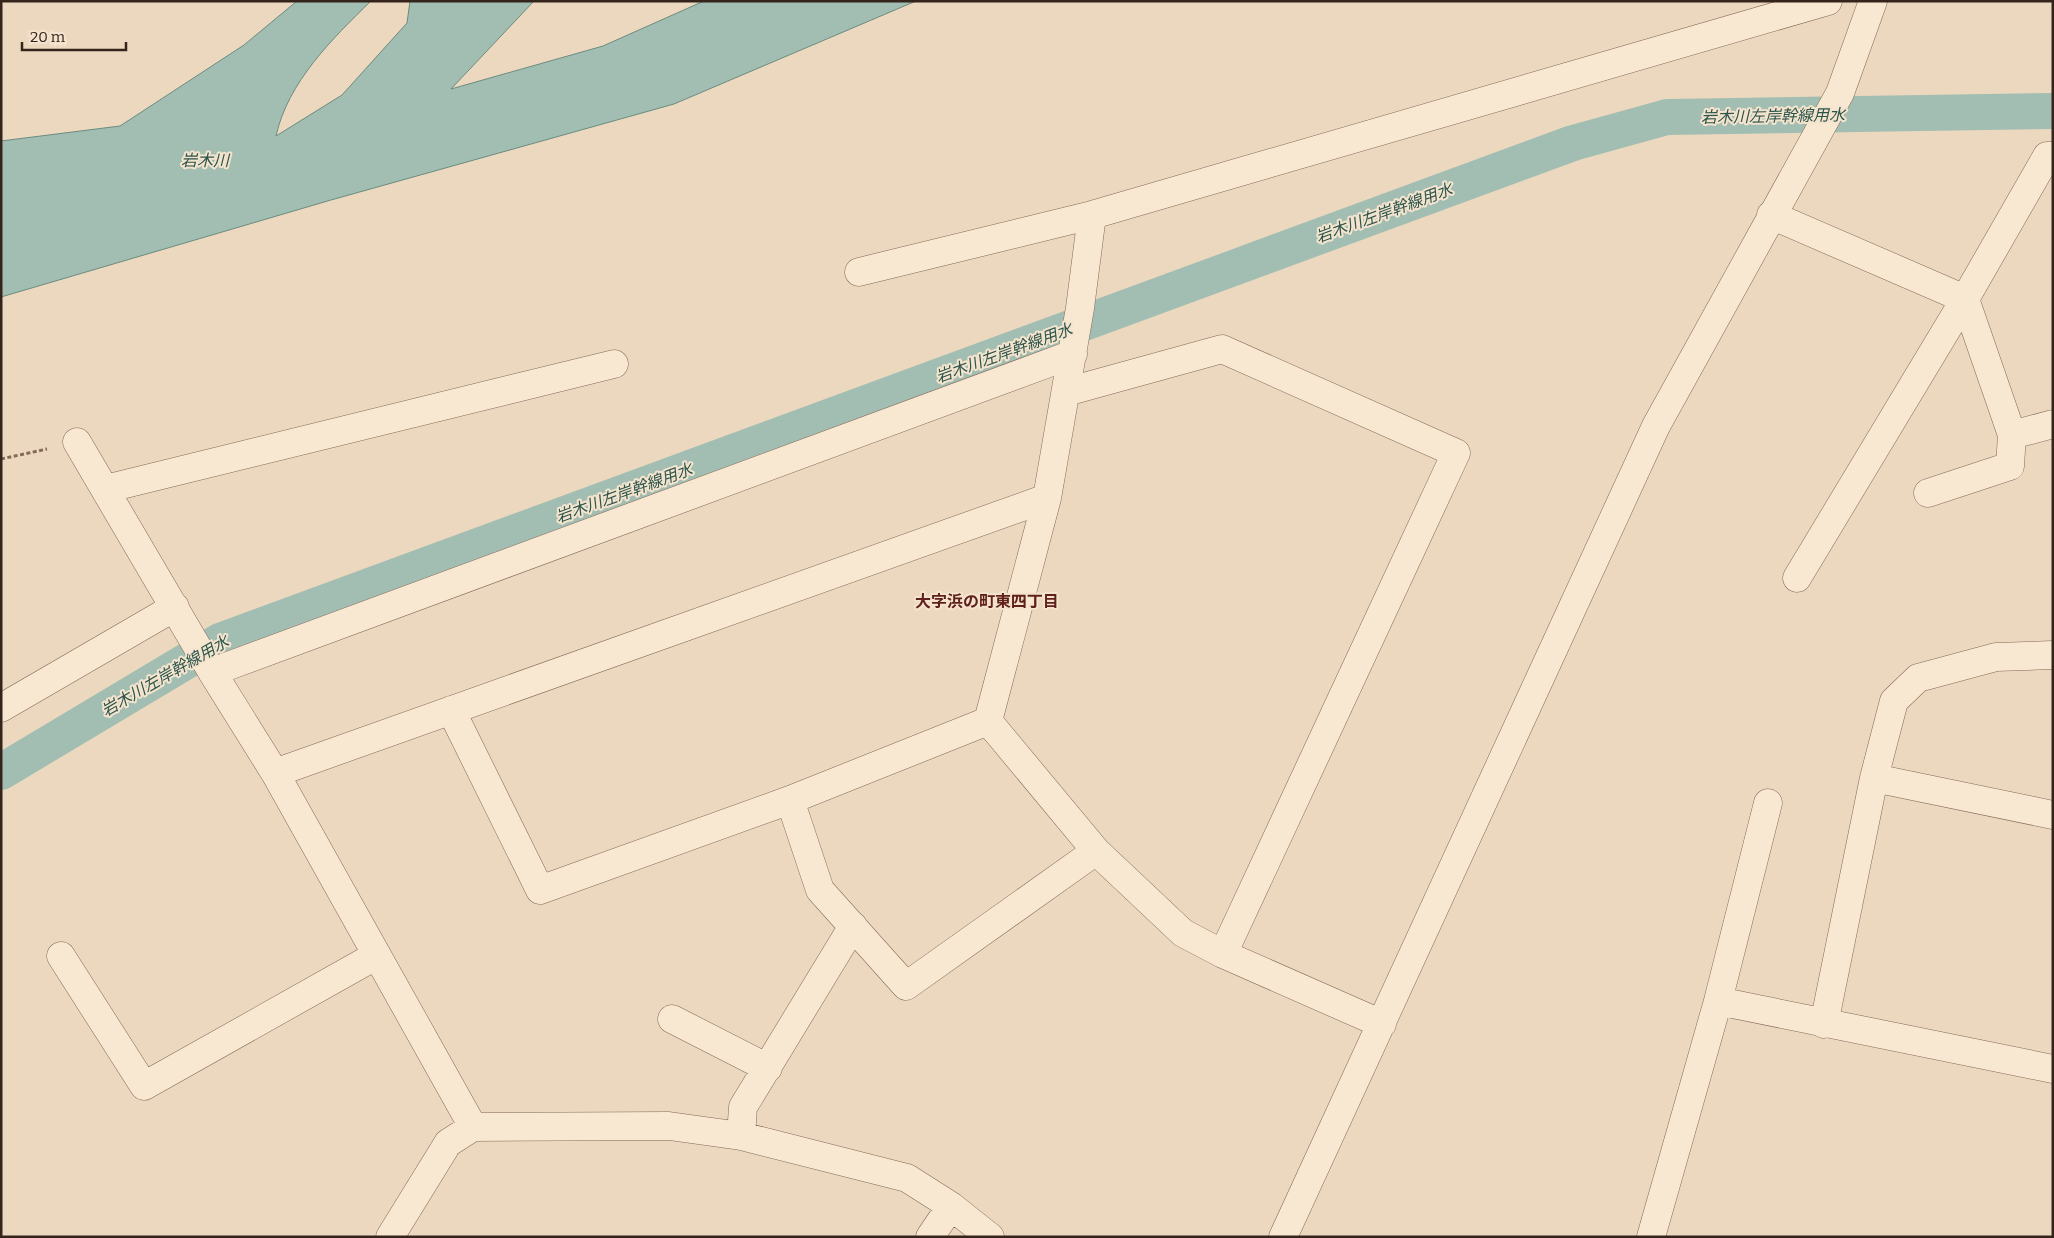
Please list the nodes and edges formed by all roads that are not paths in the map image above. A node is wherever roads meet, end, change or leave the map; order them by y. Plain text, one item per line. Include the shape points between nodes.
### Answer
1 (1828, 1) edge
2 (1873, 1) edge
3 (2053, 156) edge
4 (1092, 215) junction
5 (1771, 215) junction
6 (859, 272) dead end
7 (1965, 299) junction
8 (1074, 348) junction
9 (614, 364) dead end
10 (1066, 392) junction
11 (2053, 424) edge
12 (2012, 435) junction
13 (77, 442) road end
14 (105, 489) junction
15 (1928, 493) dead end
16 (1046, 498) junction
17 (1797, 578) dead end
18 (175, 607) junction
19 (2053, 655) edge
20 (210, 669) junction
21 (1, 708) edge
22 (451, 710) junction
23 (988, 721) junction
24 (275, 773) junction
25 (1874, 778) junction
26 (790, 800) junction
27 (1768, 803) dead end
28 (2053, 815) edge
29 (1096, 851) junction
30 (853, 926) junction
31 (1223, 954) junction
32 (377, 955) junction
33 (62, 956) dead end
34 (1718, 1001) junction
35 (672, 1019) dead end
36 (1382, 1024) junction
37 (1824, 1024) junction
38 (768, 1068) junction
39 (2053, 1069) edge
40 (474, 1127) junction
41 (741, 1136) junction
42 (951, 1206) junction
43 (390, 1237) edge
44 (930, 1237) edge
45 (990, 1237) edge
46 (1283, 1237) edge
47 (1652, 1237) edge

1 - 4 street
2 - 5 street via 1840,93
3 - 7 street via 2047,156
4 - 6 street
4 - 8 street
5 - 7 street
5 - 36 street via 1656,426
7 - 12 street
7 - 17 street
8 - 10 street
8 - 20 street
9 - 14 street
10 - 16 street
10 - 31 street via 1222,349 1456,453
11 - 12 street
12 - 15 street via 2010,466
13 - 14 street
14 - 18 street
16 - 22 street
16 - 23 street
18 - 20 street
18 - 21 street
19 - 25 street via 1996,657 1918,678 1894,701
20 - 24 street
22 - 24 street
22 - 26 street via 540,890
23 - 26 street
23 - 29 street
24 - 32 street
25 - 28 street
25 - 37 street
26 - 30 street via 820,890
27 - 34 street
29 - 30 street via 906,986
29 - 31 street via 1183,933
30 - 38 street
31 - 36 street
32 - 33 street via 144,1086
32 - 40 street
34 - 37 street
34 - 47 street
35 - 38 street
36 - 46 street
37 - 39 street
38 - 41 street via 744,1107
40 - 41 street via 670,1126
40 - 43 street via 448,1143
41 - 42 street via 907,1178
42 - 44 street
42 - 45 street

